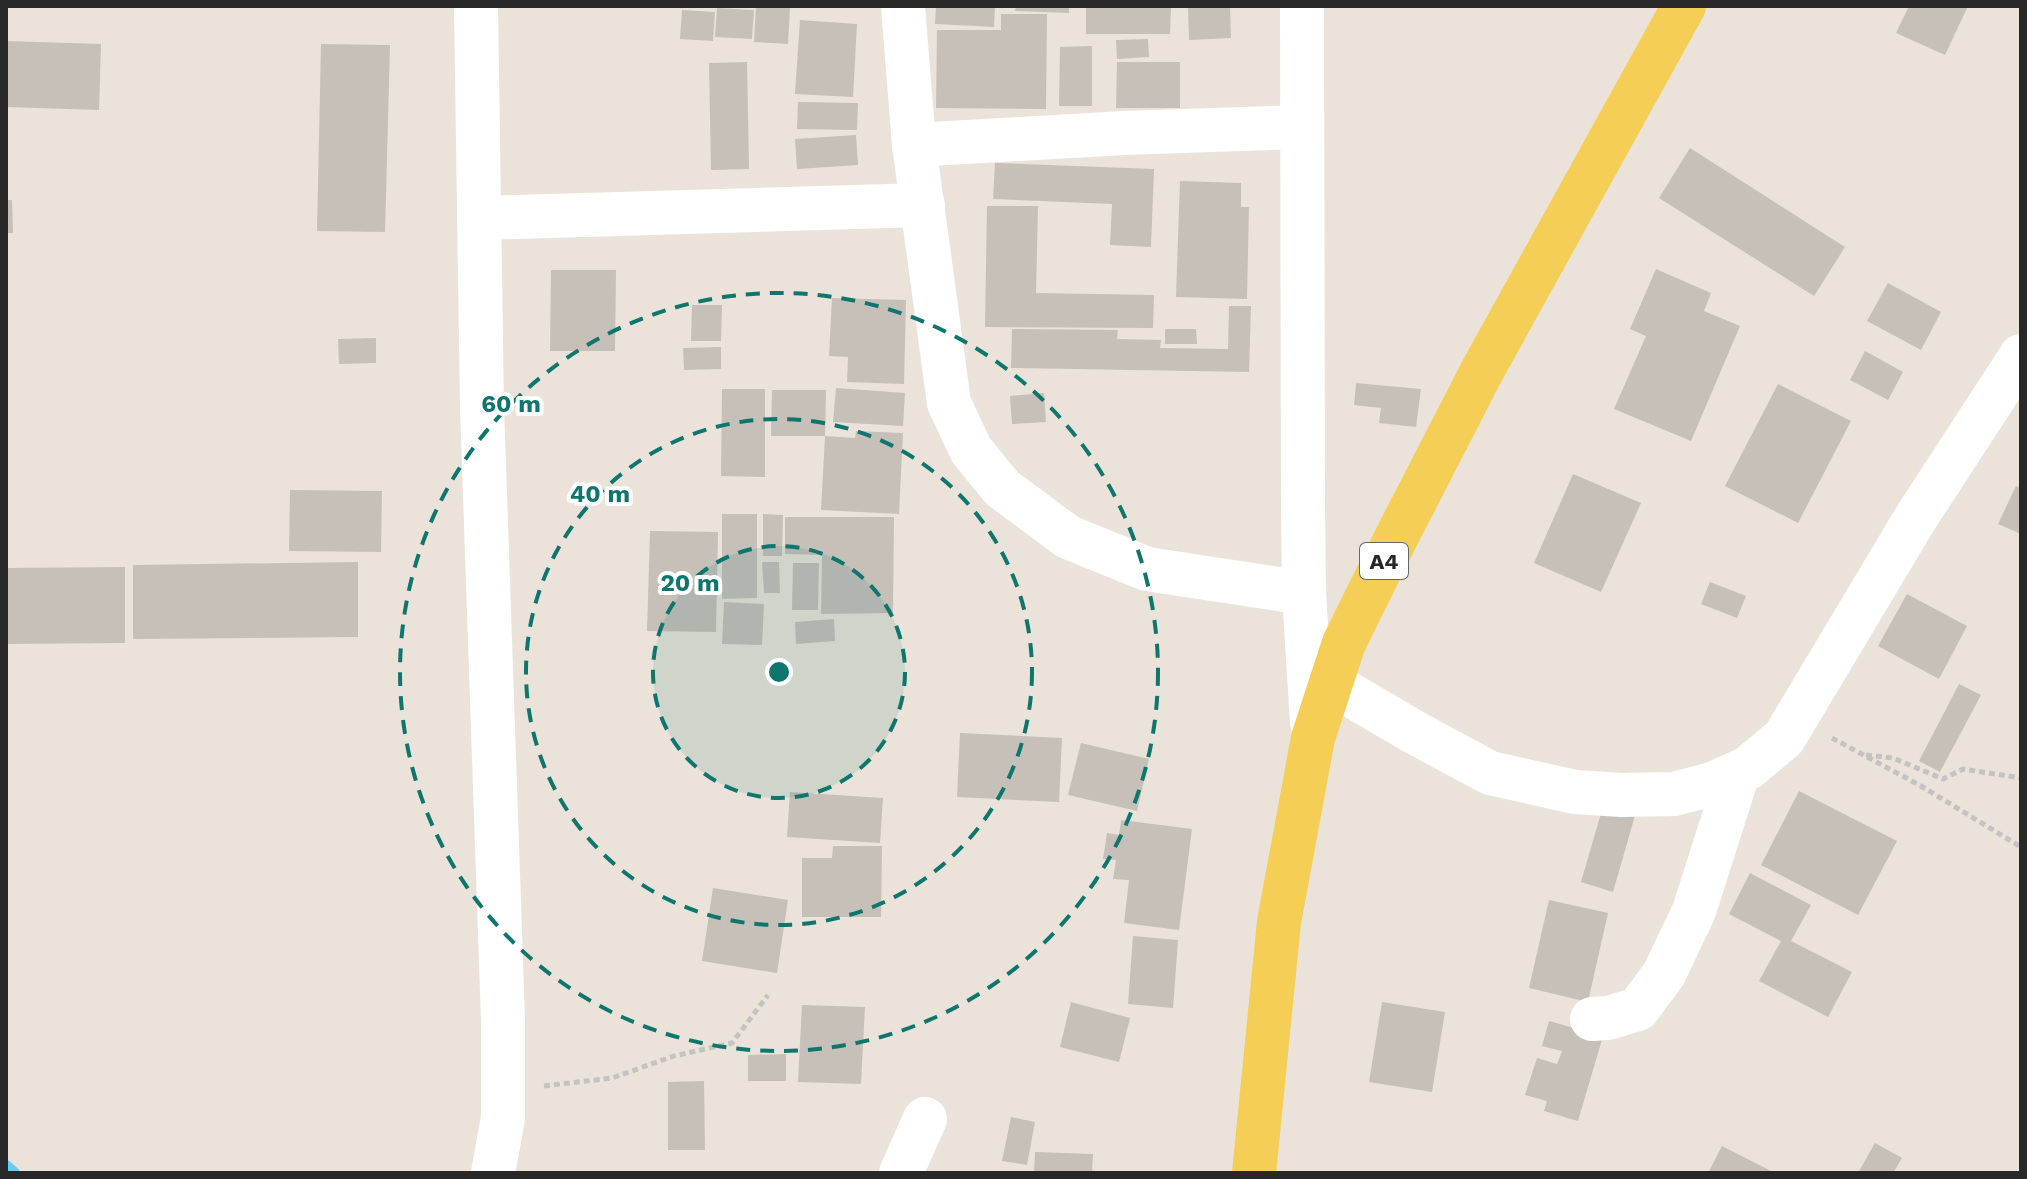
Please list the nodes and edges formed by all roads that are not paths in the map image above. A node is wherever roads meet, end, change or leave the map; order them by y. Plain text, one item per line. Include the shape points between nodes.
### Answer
1 (476, 6) edge
2 (903, 6) edge
3 (1302, 6) edge
4 (1684, 6) edge
5 (1302, 127) junction
6 (914, 145) junction
7 (923, 205) junction
8 (479, 218) junction
9 (2021, 356) edge
10 (1304, 593) junction
11 (1332, 684) junction
12 (1313, 738) junction
13 (1738, 773) junction
14 (1592, 1019) dead end
15 (925, 1119) dead end
16 (493, 1173) edge
17 (901, 1173) edge
18 (1254, 1173) edge

1 - 8 street
2 - 6 street
3 - 5 street
4 - 11 main road, A4 via 1460,413 1344,643
5 - 6 street
5 - 10 street
6 - 7 street
7 - 8 street
7 - 10 street via 949,403 971,450 1002,488 1068,537 1147,569
8 - 16 street via 503,1020 503,1118
9 - 13 street via 1915,519 1784,738
10 - 12 street
11 - 12 main road, A4
11 - 13 street via 1490,773 1575,792 1674,794
12 - 18 main road, A4 via 1279,922
13 - 14 street via 1694,911 1664,974 1638,1009
15 - 17 street

